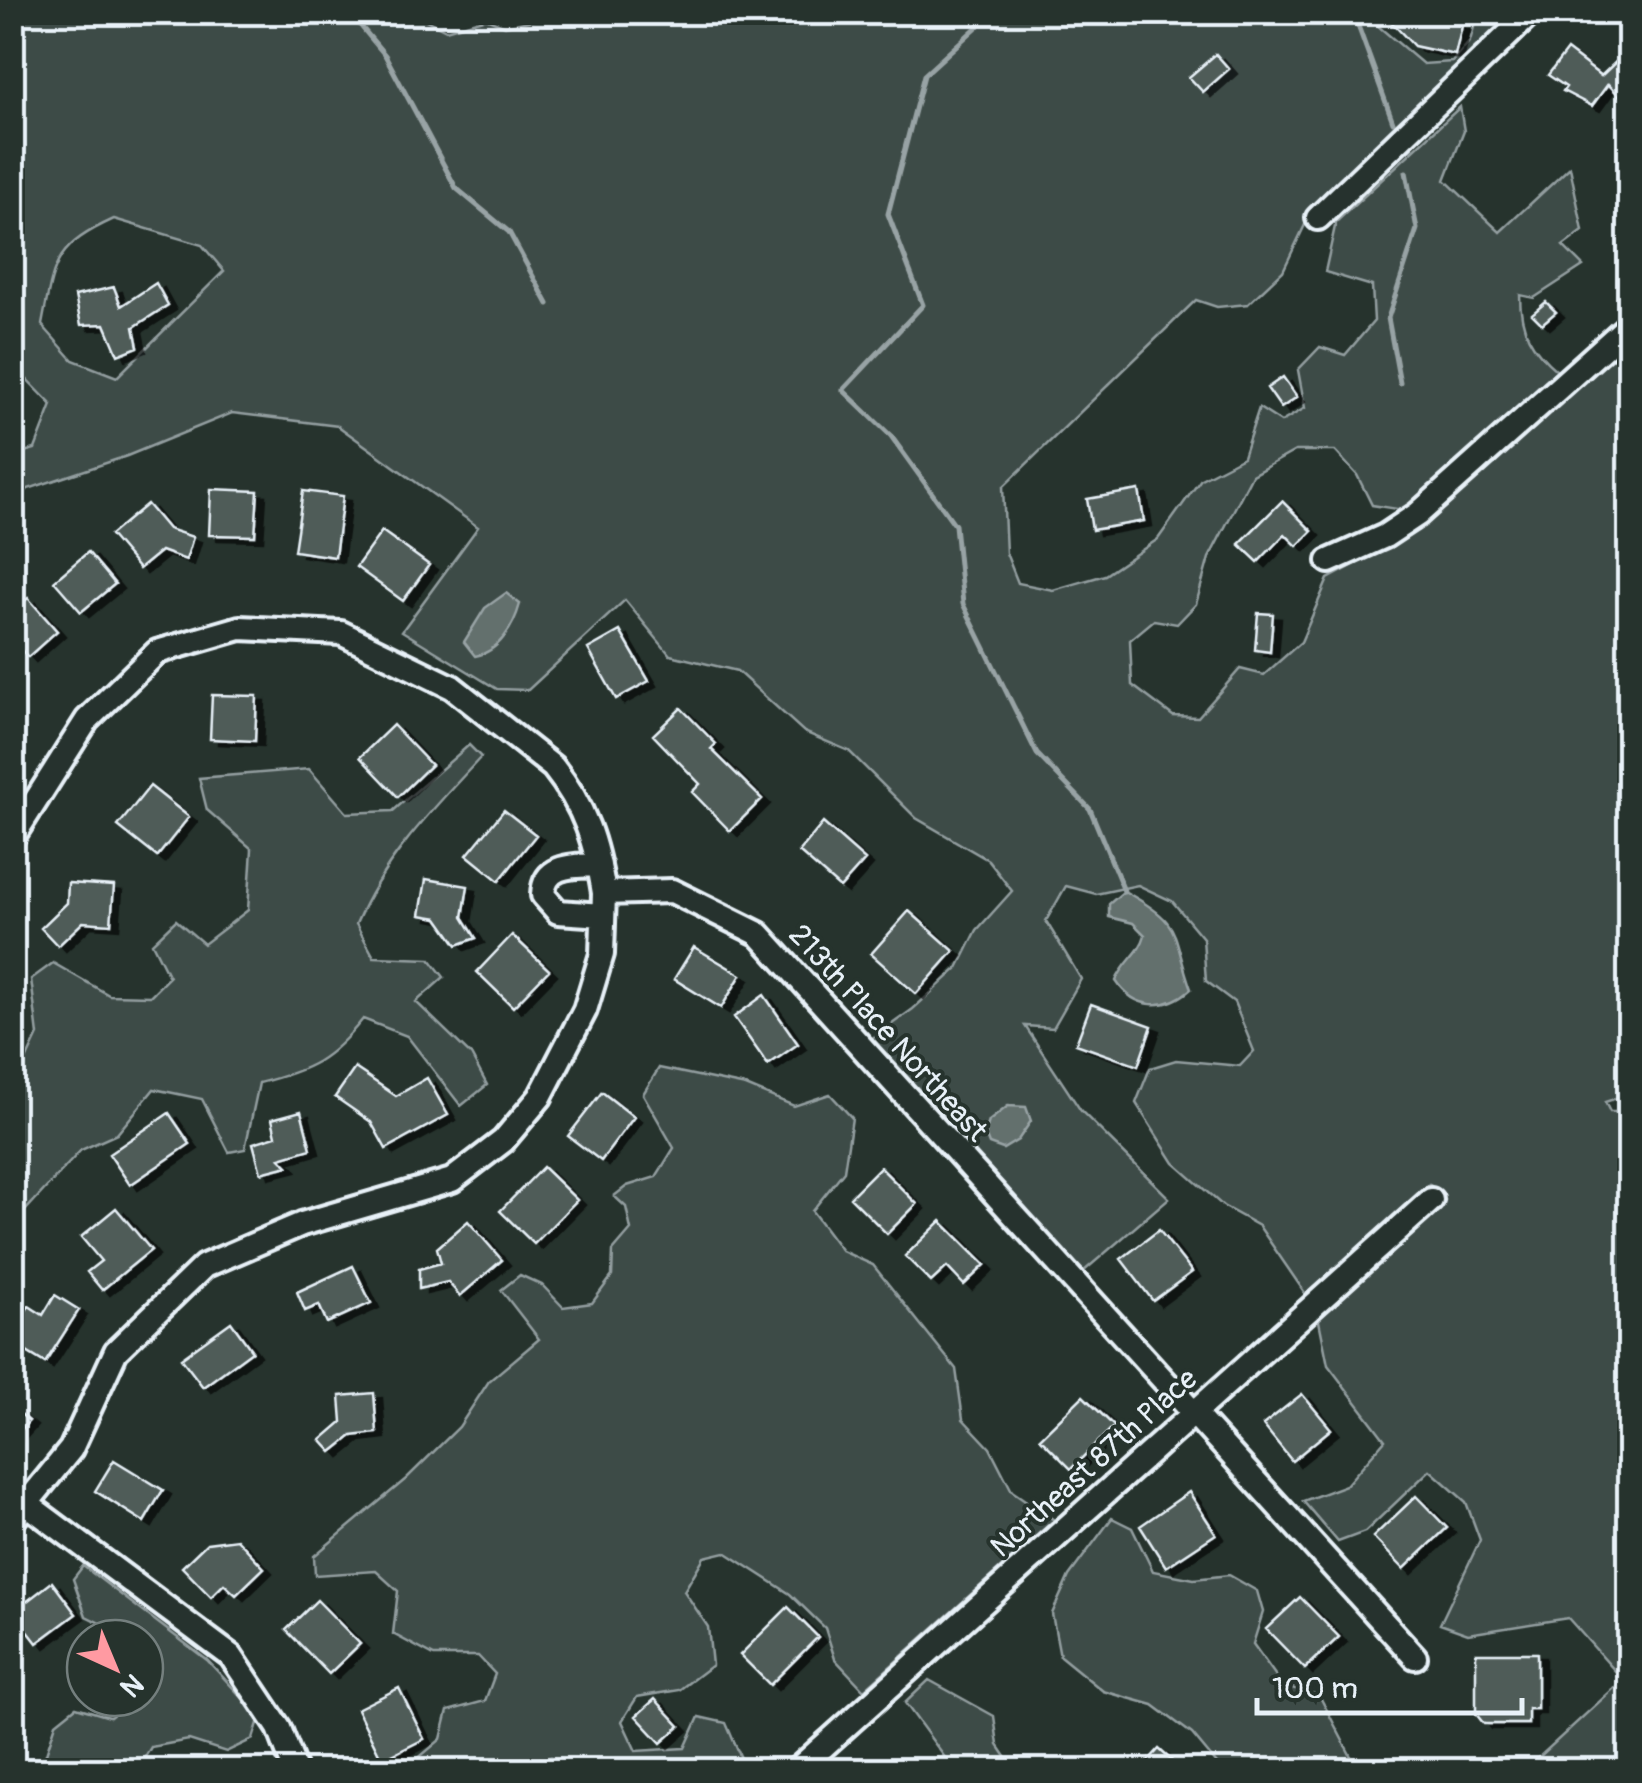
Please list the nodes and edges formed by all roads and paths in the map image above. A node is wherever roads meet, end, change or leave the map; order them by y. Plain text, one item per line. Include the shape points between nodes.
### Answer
1 (1532, 12) edge
2 (1318, 218) dead end
3 (1630, 324) edge
4 (1329, 561) dead end
5 (12, 838) edge
6 (599, 865) junction
7 (603, 904) junction
8 (1431, 1200) dead end
9 (1194, 1413) junction
10 (20, 1512) edge
11 (1415, 1658) dead end
12 (296, 1770) edge
13 (796, 1770) edge

1 - 2 street
3 - 4 street via 1418,514
5 - 6 street via 87,720 157,652 240,628 341,633 452,687 554,766 594,833
6 - 7 street
6 - 7 street, 213th Place Northeast via 557,869 546,879 544,895 558,912
7 - 9 street, 213th Place Northeast via 672,891 759,934
7 - 10 street via 602,954 584,1010 540,1097 503,1141 452,1180 302,1224 204,1266 116,1352 71,1449
8 - 9 street, Northeast 87th Place
9 - 11 street, 213th Place Northeast
9 - 13 street, Northeast 87th Place
10 - 12 street via 230,1656 279,1728

